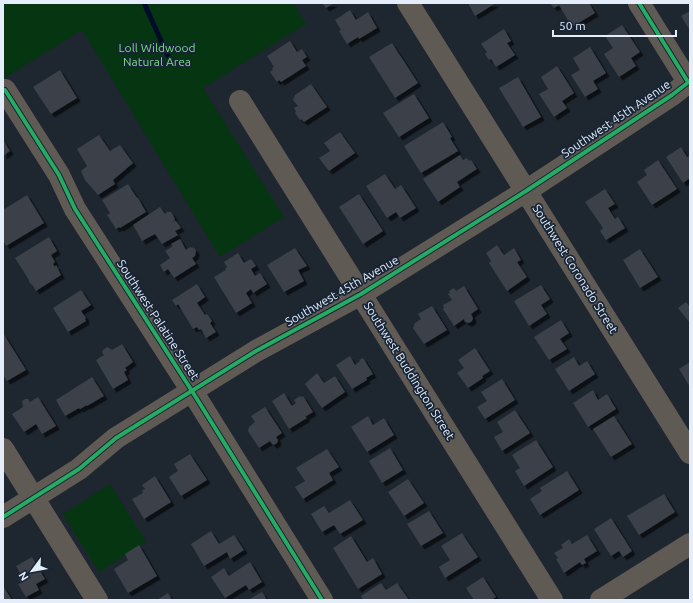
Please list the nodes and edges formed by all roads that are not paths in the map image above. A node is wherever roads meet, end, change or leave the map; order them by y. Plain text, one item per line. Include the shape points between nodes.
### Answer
1 (408, 3) edge
2 (639, 3) edge
3 (689, 83) edge
4 (5, 90) dead end
5 (240, 101) dead end
6 (526, 191) junction
7 (361, 294) junction
8 (192, 391) junction
9 (3, 449) edge
10 (690, 453) edge
11 (34, 497) junction
12 (3, 517) edge
13 (690, 544) edge
14 (97, 600) edge
15 (322, 600) edge
16 (552, 600) edge
17 (601, 600) edge

1 - 6 street, Southwest Coronado Street
2 - 3 street
3 - 6 street, Southwest 45th Avenue
4 - 8 street, Southwest Palatine Street via 59,175 75,209
5 - 7 street, Southwest Buddington Street
6 - 7 street, Southwest 45th Avenue
6 - 10 street, Southwest Coronado Street
7 - 8 street, Southwest 45th Avenue via 256,351
7 - 16 street, Southwest Buddington Street
8 - 11 street, Southwest 45th Avenue via 116,438 79,469
8 - 15 street, Southwest Palatine Street
9 - 11 street
11 - 12 street, Southwest 45th Avenue
11 - 14 street
13 - 17 street

